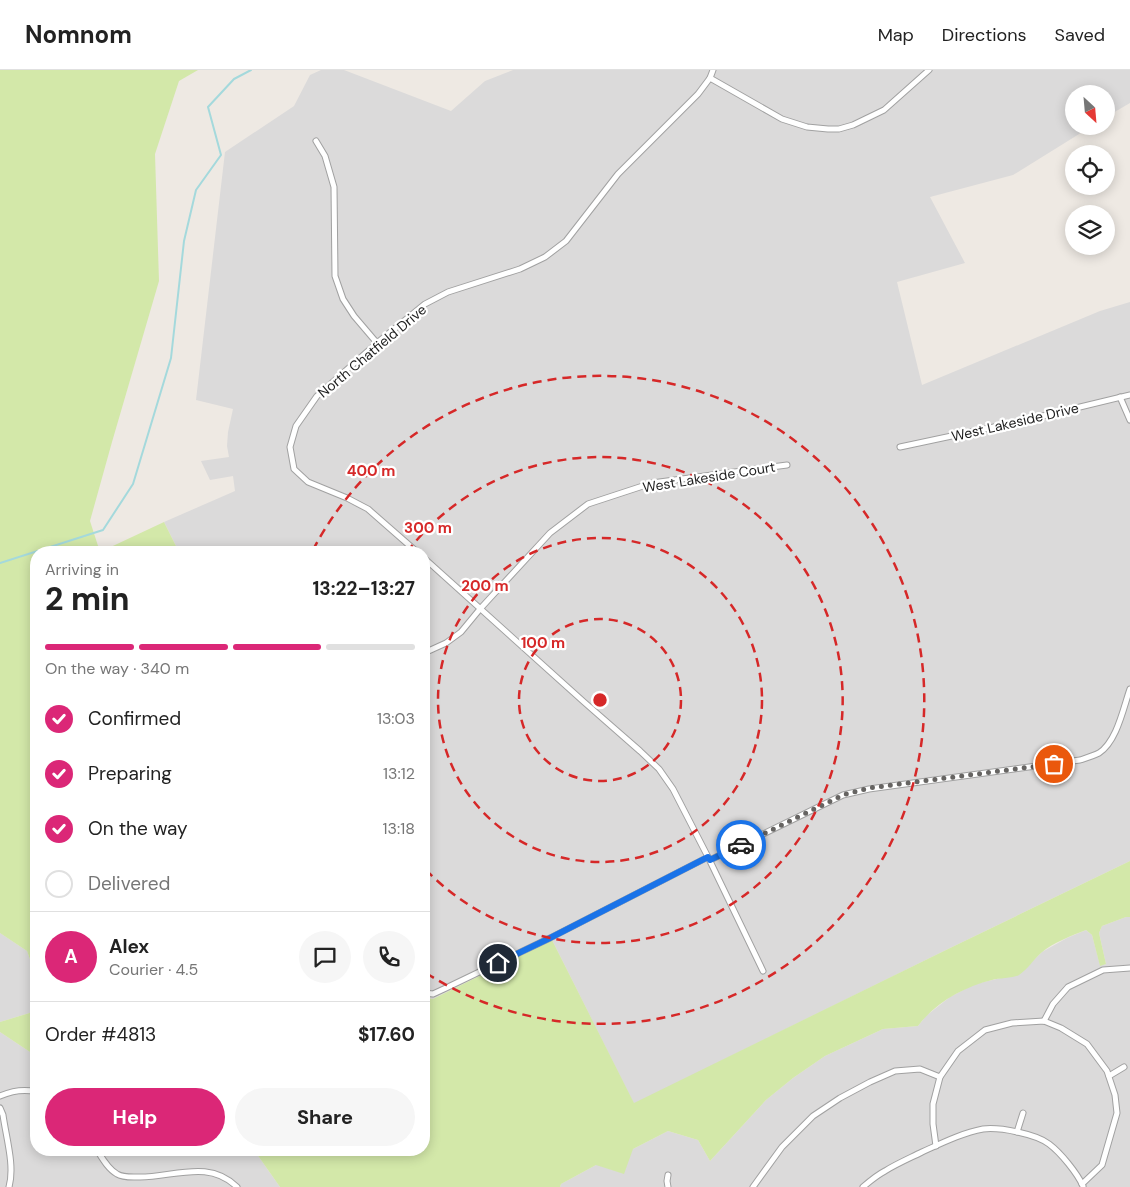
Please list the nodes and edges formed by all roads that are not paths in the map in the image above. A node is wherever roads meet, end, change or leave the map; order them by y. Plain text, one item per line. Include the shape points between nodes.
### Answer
1 (713, 70) edge
2 (929, 70) edge
3 (710, 78) junction
4 (316, 141) dead end
5 (377, 343) junction
6 (1130, 395) edge
7 (1120, 397) junction
8 (1130, 420) edge
9 (900, 447) dead end
10 (787, 465) dead end
11 (410, 546) edge
12 (430, 563) edge
13 (480, 609) junction
14 (430, 650) edge
15 (1130, 689) edge
16 (709, 859) junction
17 (1130, 968) edge
18 (763, 971) dead end
19 (430, 994) edge
20 (1044, 1021) junction
21 (1124, 1067) dead end
22 (1109, 1076) junction
23 (940, 1077) junction
24 (30, 1091) edge
25 (0, 1096) edge
26 (0, 1108) edge
27 (1023, 1113) dead end
28 (1017, 1132) junction
29 (936, 1146) junction
30 (101, 1156) edge
31 (668, 1174) dead end
32 (1082, 1185) edge
33 (9, 1187) edge
34 (237, 1187) edge
35 (668, 1187) edge
36 (752, 1187) edge
37 (863, 1187) edge

1 - 3 street, North Chatfield Drive
2 - 3 street via 884,110 839,129 808,127 782,119
3 - 5 street, North Chatfield Drive via 618,174 566,241 520,269 448,292 425,304
4 - 5 street via 325,156 334,188 335,276 343,299
5 - 11 street, North Chatfield Drive via 317,396 296,426 290,447 294,469 308,482 368,509
6 - 7 street, West Lakeside Drive
7 - 8 street
7 - 9 street, West Lakeside Drive
10 - 13 street, West Lakeside Court via 652,483 588,504 550,533
12 - 13 street
13 - 14 street, West Lakeside Court via 461,632
13 - 16 street via 659,769 673,789
15 - 16 street via 1110,742 1091,757 869,788 843,795
16 - 18 street
16 - 19 street
17 - 20 street via 1103,970 1068,987
20 - 22 street via 1087,1044
20 - 23 street via 1012,1022 985,1030 958,1051
21 - 22 street
22 - 32 street via 1116,1113 1102,1165
23 - 29 street via 933,1104
23 - 36 street via 920,1069 895,1070 840,1098 813,1116 782,1147
24 - 25 street via 19,1090
26 - 33 street via 11,1166
27 - 28 street
28 - 29 street via 985,1129 962,1134
28 - 32 street via 1049,1144 1066,1161
29 - 37 street via 885,1171
30 - 34 street via 117,1174 129,1177 200,1170 220,1175
31 - 35 street

